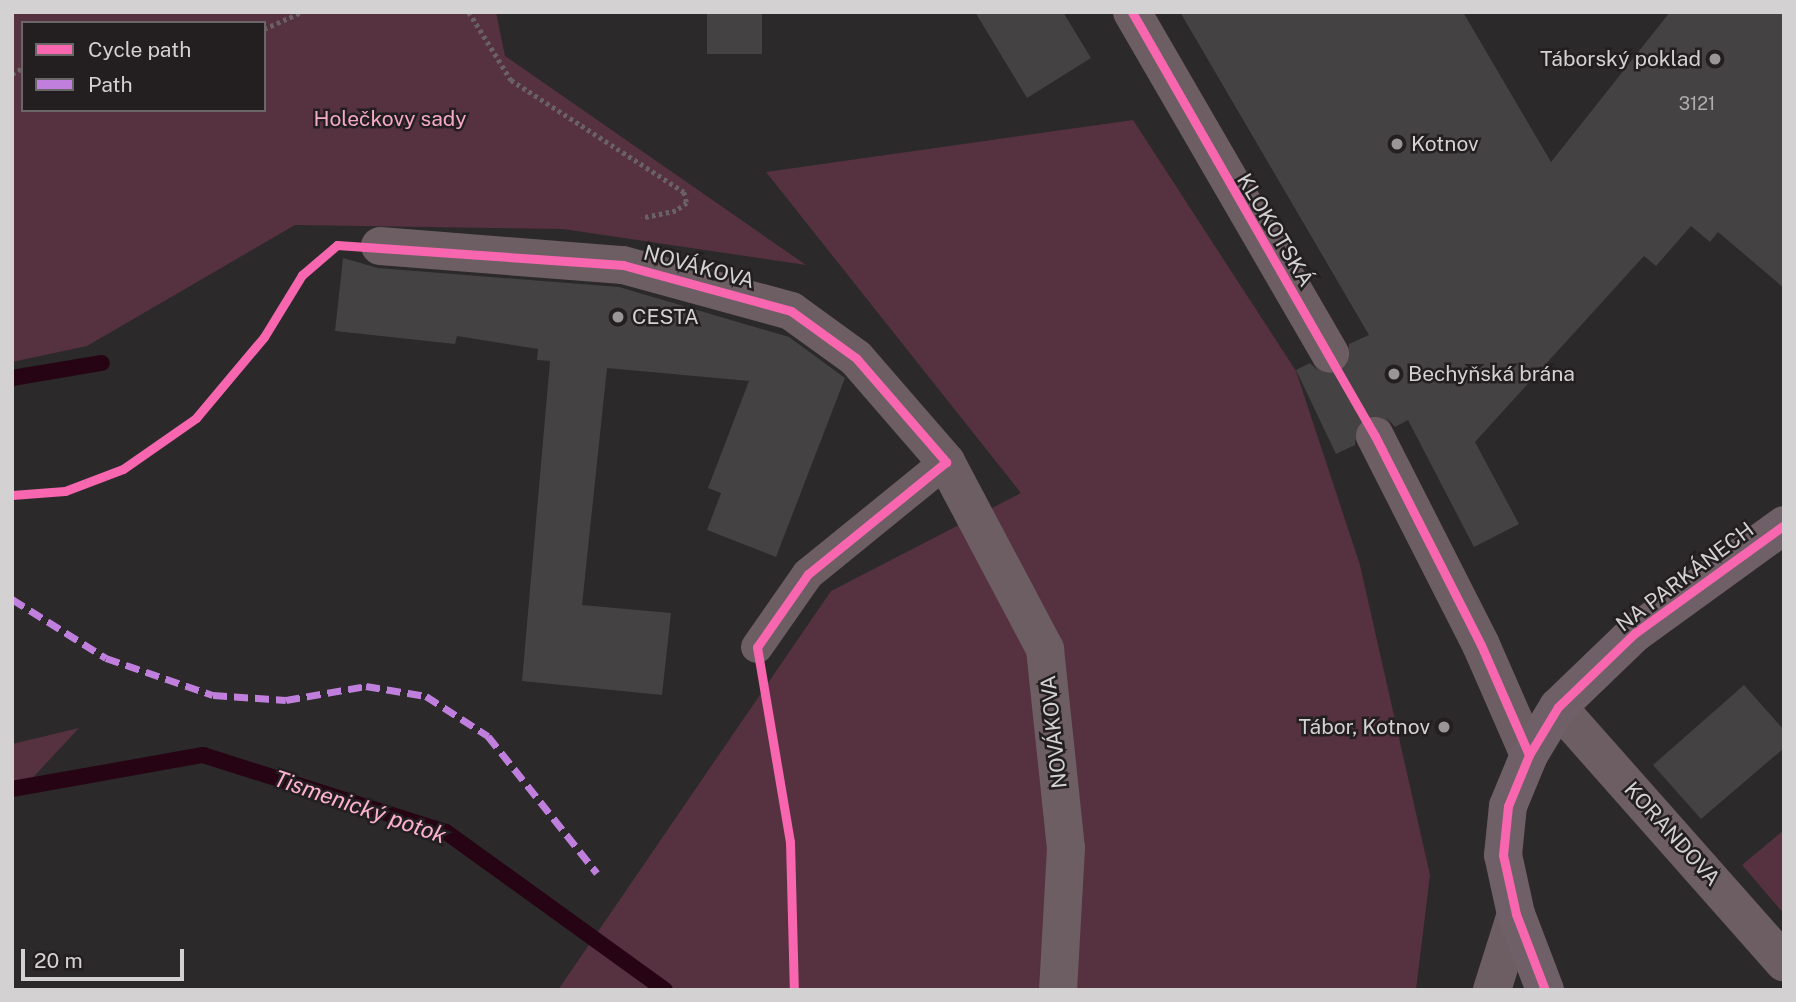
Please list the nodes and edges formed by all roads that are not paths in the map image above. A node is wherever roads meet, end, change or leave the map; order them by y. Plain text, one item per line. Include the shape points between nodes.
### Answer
1 (1132, 12) edge
2 (380, 246) dead end
3 (1330, 354) tunnel mouth
4 (1375, 436) tunnel mouth
5 (946, 462) junction
6 (1784, 525) edge
7 (757, 647) dead end
8 (1558, 707) junction
9 (1529, 755) junction
10 (1516, 914) junction
11 (1784, 962) edge
12 (1058, 990) edge
13 (1492, 990) edge
14 (1545, 990) edge

1 - 3 street, KLOKOTSKÁ
2 - 5 street, NOVÁKOVA via 623,265 791,312 856,358
4 - 9 street via 1481,645
5 - 7 lane via 808,574
5 - 12 street, NOVÁKOVA via 1045,649 1066,848
6 - 8 main road, NA PARKÁNECH via 1636,633
8 - 9 main road, NA PARKÁNECH
8 - 11 street, KORANDOVA
9 - 10 main road, NA PARKÁNECH via 1503,831
10 - 13 street
10 - 14 main road, NA PARKÁNECH

